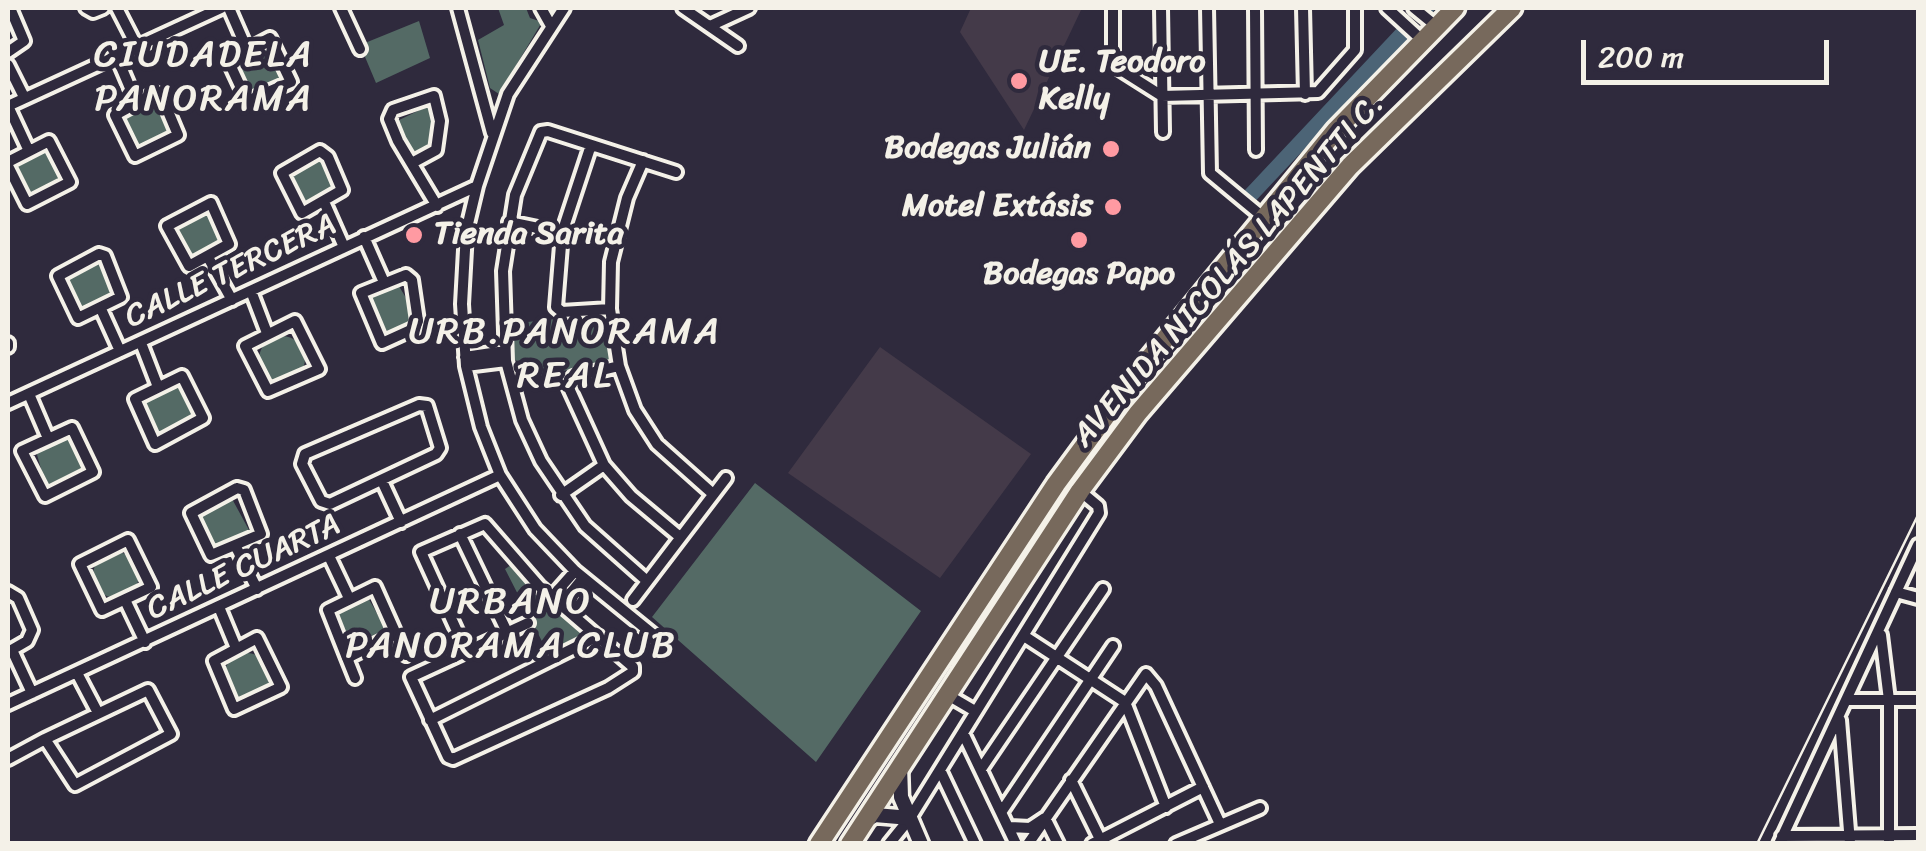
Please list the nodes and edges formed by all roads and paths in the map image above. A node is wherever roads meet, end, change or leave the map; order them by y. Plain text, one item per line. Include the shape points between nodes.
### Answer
1 (10, 8) edge
2 (86, 8) edge
3 (103, 8) edge
4 (117, 8) edge
5 (221, 8) edge
6 (229, 8) edge
7 (341, 8) edge
8 (458, 8) edge
9 (541, 8) edge
10 (564, 8) edge
11 (682, 8) edge
12 (749, 8) edge
13 (1113, 8) edge
14 (1161, 8) edge
15 (1208, 8) edge
16 (1255, 8) edge
17 (1303, 8) edge
18 (1355, 8) edge
19 (1386, 8) edge
20 (1414, 8) edge
21 (1455, 8) edge
22 (1512, 8) edge
23 (1526, 8) edge
24 (550, 24) junction
25 (710, 26) junction
26 (1430, 34) junction
27 (136, 45) junction
28 (246, 46) junction
29 (738, 46) dead end
30 (360, 49) dead end
31 (8, 52) edge
32 (116, 54) junction
33 (8, 66) edge
34 (1256, 94) junction
35 (1304, 94) junction
36 (1208, 95) junction
37 (1162, 96) junction
38 (24, 97) junction
39 (136, 102) junction
40 (8, 106) edge
41 (1402, 115) junction
42 (1163, 132) dead end
43 (492, 134) junction
44 (591, 144) junction
45 (28, 149) junction
46 (1256, 150) dead end
47 (643, 162) junction
48 (412, 163) junction
49 (8, 164) edge
50 (676, 172) dead end
51 (477, 186) junction
52 (325, 204) junction
53 (437, 206) junction
54 (1262, 217) junction
55 (509, 222) junction
56 (562, 233) junction
57 (364, 238) junction
58 (344, 246) junction
59 (209, 258) junction
60 (384, 280) junction
61 (251, 291) junction
62 (232, 300) junction
63 (102, 309) junction
64 (610, 309) junction
65 (267, 333) junction
66 (141, 343) junction
67 (120, 351) junction
68 (506, 356) junction
69 (465, 361) junction
70 (619, 366) junction
71 (158, 387) junction
72 (29, 394) junction
73 (8, 403) edge
74 (47, 436) junction
75 (604, 465) junction
76 (500, 475) junction
77 (726, 478) dead end
78 (382, 481) junction
79 (1080, 492) junction
80 (713, 494) junction
81 (560, 495) junction
82 (400, 522) junction
83 (460, 534) junction
84 (680, 538) junction
85 (1918, 546) edge
86 (236, 547) junction
87 (329, 556) junction
88 (579, 575) junction
89 (648, 581) junction
90 (257, 589) junction
91 (1103, 589) dead end
92 (8, 592) edge
93 (1896, 592) junction
94 (348, 596) junction
95 (1918, 598) edge
96 (125, 600) junction
97 (557, 600) junction
98 (633, 600) dead end
99 (219, 607) junction
100 (528, 623) dead end
101 (1881, 630) junction
102 (507, 632) junction
103 (396, 634) junction
104 (598, 636) junction
105 (1024, 636) junction
106 (145, 642) junction
107 (666, 645) dead end
108 (1113, 646) dead end
109 (236, 648) junction
110 (10, 651) edge
111 (466, 651) junction
112 (406, 654) dead end
113 (1059, 657) junction
114 (346, 658) junction
115 (78, 673) junction
116 (355, 678) dead end
117 (1090, 679) junction
118 (32, 693) junction
119 (944, 693) junction
120 (1846, 700) junction
121 (1889, 700) junction
122 (1918, 700) edge
123 (1125, 702) junction
124 (8, 704) edge
125 (976, 711) junction
126 (98, 714) junction
127 (1840, 716) junction
128 (430, 720) junction
129 (963, 733) junction
130 (44, 739) junction
131 (8, 759) edge
132 (900, 766) junction
133 (982, 769) junction
134 (940, 770) junction
135 (1071, 780) junction
136 (1204, 787) junction
137 (1166, 807) junction
138 (1260, 808) dead end
139 (1002, 811) junction
140 (910, 818) junction
141 (1045, 818) junction
142 (865, 821) junction
143 (1220, 824) junction
144 (1010, 827) junction
145 (1206, 830) junction
146 (1918, 835) edge
147 (1889, 839) edge
148 (1781, 840) edge
149 (1850, 840) edge
150 (1096, 841) edge
151 (1804, 842) edge
152 (819, 844) edge
153 (850, 844) edge
154 (889, 844) edge
155 (921, 844) edge
156 (975, 844) edge
157 (1016, 844) edge
158 (1028, 844) edge
159 (1058, 844) edge
160 (1176, 844) edge
161 (1212, 844) edge

1 - 31 street via 24,41
2 - 3 street
4 - 27 street
5 - 27 street
6 - 28 street
7 - 30 street
8 - 43 street
9 - 24 street
10 - 24 street
11 - 25 street
12 - 25 street
13 - 37 street via 1113,65
14 - 37 street
15 - 36 street
16 - 34 street
17 - 35 street
18 - 35 street via 1355,50 1318,92
19 - 26 street
20 - 26 street
21 - 26 highway, AVENIDA NICOLÁS LAPENTTI C.
22 - 41 highway, AVENIDA NICOLÁS LAPENTTI C.
23 - 41 highway
24 - 43 street
25 - 29 street
26 - 54 highway, AVENIDA NICOLÁS LAPENTTI C.
27 - 32 street
28 - 28 street via 228,60 245,99 288,85 291,77 272,40
32 - 38 street
32 - 39 street
33 - 38 street
34 - 35 street
34 - 36 street
34 - 46 street
36 - 37 street
36 - 54 street via 1210,173
37 - 42 street
38 - 40 street
39 - 39 street via 115,118 130,153 139,156 174,139 178,130 159,94
40 - 45 street
41 - 79 highway, AVENIDA NICOLÁS LAPENTTI C. via 1166,378
43 - 51 street
44 - 47 street
44 - 55 street via 548,131 536,136
44 - 56 street
45 - 49 street
45 - 49 street via 53,143 69,186 26,204
47 - 50 street
47 - 64 street via 617,230
48 - 48 street via 390,114 434,96 440,121 436,150
48 - 53 street
51 - 53 street, CALLE TERCERA
51 - 69 street via 465,250
52 - 52 street via 342,190 324,153 284,169 300,211
52 - 58 street
53 - 57 street, CALLE TERCERA
54 - 152 highway, AVENIDA NICOLÁS LAPENTTI C. via 1056,484
55 - 56 street
55 - 68 street
56 - 64 street via 556,308
57 - 58 street, CALLE TERCERA
57 - 60 street
58 - 61 street, CALLE TERCERA
59 - 59 street via 230,240 207,202 167,226 189,266
59 - 62 street
60 - 60 street via 365,289 361,299 379,340 387,343 418,321 410,276
61 - 62 street, CALLE TERCERA
61 - 65 street
62 - 66 street, CALLE TERCERA
63 - 63 street via 122,293 99,254 58,280 78,318
63 - 67 street
64 - 70 street
65 - 65 street via 245,346 265,389 317,373 320,365 299,323
66 - 67 street, CALLE TERCERA
66 - 71 street
67 - 72 street, CALLE TERCERA
68 - 69 street
68 - 81 street via 522,420
69 - 76 street via 480,427
70 - 75 street via 573,377 568,386
70 - 80 street via 657,444
71 - 71 street via 135,399 155,444 204,416 185,377
72 - 73 street, CALLE TERCERA
72 - 74 street
74 - 74 street via 22,451 44,496 93,472 72,428
75 - 81 street
75 - 84 street
76 - 82 street, CALLE CUARTA
76 - 88 street via 534,529
77 - 80 street
78 - 78 street via 439,452 423,404 303,457 324,504
78 - 82 street
79 - 105 street via 1100,514
79 - 119 highway, AVENIDA NICOLÁS LAPENTTI C.
80 - 84 street
81 - 89 street via 607,548
82 - 87 street, CALLE CUARTA
83 - 97 street via 488,525
83 - 102 street
83 - 111 street via 422,554
84 - 89 street
85 - 93 street
86 - 86 street via 261,530 241,488 190,518 211,555
86 - 90 street
87 - 90 street, CALLE CUARTA
87 - 94 street
88 - 97 street
88 - 107 street
89 - 98 street
90 - 99 street, CALLE CUARTA
91 - 113 street
92 - 110 street via 18,598 32,630
93 - 95 street
93 - 101 street
94 - 103 street via 378,588
94 - 114 street via 328,614
96 - 96 street via 152,582 128,540 80,564 102,610
96 - 106 street
97 - 104 street
99 - 106 street, CALLE CUARTA
99 - 109 street
100 - 102 street
101 - 120 street
101 - 121 street
102 - 111 street
103 - 112 street
103 - 114 street
104 - 128 street
104 - 128 street via 634,670 608,688 453,759
105 - 113 street
105 - 125 street
106 - 115 street, CALLE CUARTA
108 - 117 street
109 - 109 street via 212,666 230,706 240,709 278,692 281,682 258,638
110 - 118 street
111 - 128 street via 412,678
113 - 117 street
113 - 133 street
114 - 116 street
115 - 118 street, CALLE CUARTA
115 - 126 street
117 - 123 street
117 - 139 street
118 - 124 street, CALLE CUARTA
119 - 125 street
119 - 132 highway, AVENIDA NICOLÁS LAPENTTI C.
120 - 121 street
120 - 127 street
121 - 122 street
121 - 147 street
123 - 135 street
123 - 136 street via 1142,675 1149,676
123 - 137 street
125 - 129 street
126 - 130 street
126 - 130 street via 148,690 170,736 75,785
127 - 148 street
127 - 149 street
129 - 133 street
129 - 134 street
130 - 131 street
132 - 140 street via 901,798
132 - 142 highway, AVENIDA NICOLÁS LAPENTTI C.
133 - 139 street
134 - 140 street
134 - 156 street
135 - 141 street
135 - 150 street
136 - 137 street
136 - 143 street
137 - 150 street
138 - 143 street
139 - 144 street
140 - 142 street
140 - 154 street
140 - 155 street
141 - 144 street via 1030,828
141 - 158 street
141 - 159 street
142 - 153 highway, AVENIDA NICOLÁS LAPENTTI C.
143 - 145 street
144 - 157 street
145 - 160 street
145 - 161 street
146 - 147 street
147 - 149 street
148 - 151 street
149 - 151 street

